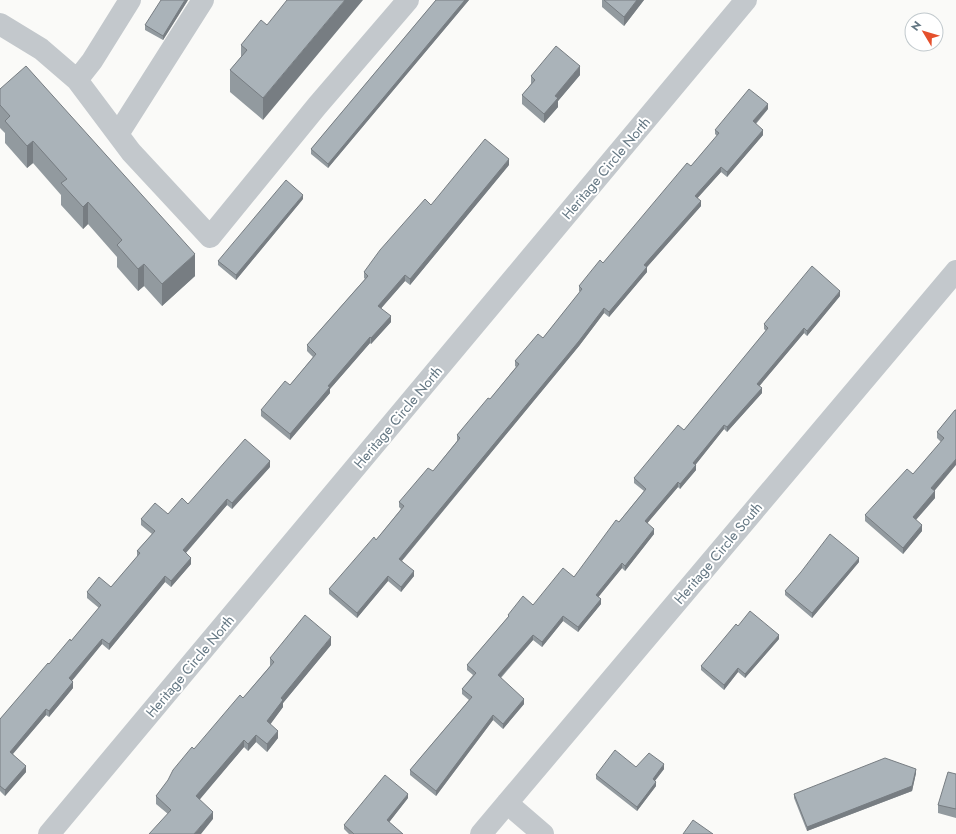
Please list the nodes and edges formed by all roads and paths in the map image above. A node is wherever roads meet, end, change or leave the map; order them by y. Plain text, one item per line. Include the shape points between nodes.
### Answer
1 (130, 0) edge
2 (203, 0) edge
3 (408, 0) edge
4 (746, 0) edge
5 (0, 24) edge
6 (77, 80) junction
7 (118, 134) junction
8 (956, 271) edge
9 (507, 803) junction
10 (49, 834) edge
11 (481, 834) edge
12 (543, 834) edge

1 - 6 street via 92,61
2 - 7 street
3 - 7 street via 210,237 131,152
4 - 10 street, Heritage Circle North
5 - 6 street via 41,49
6 - 7 street
8 - 9 street, Heritage Circle South
9 - 11 street, Heritage Circle South
9 - 12 street

